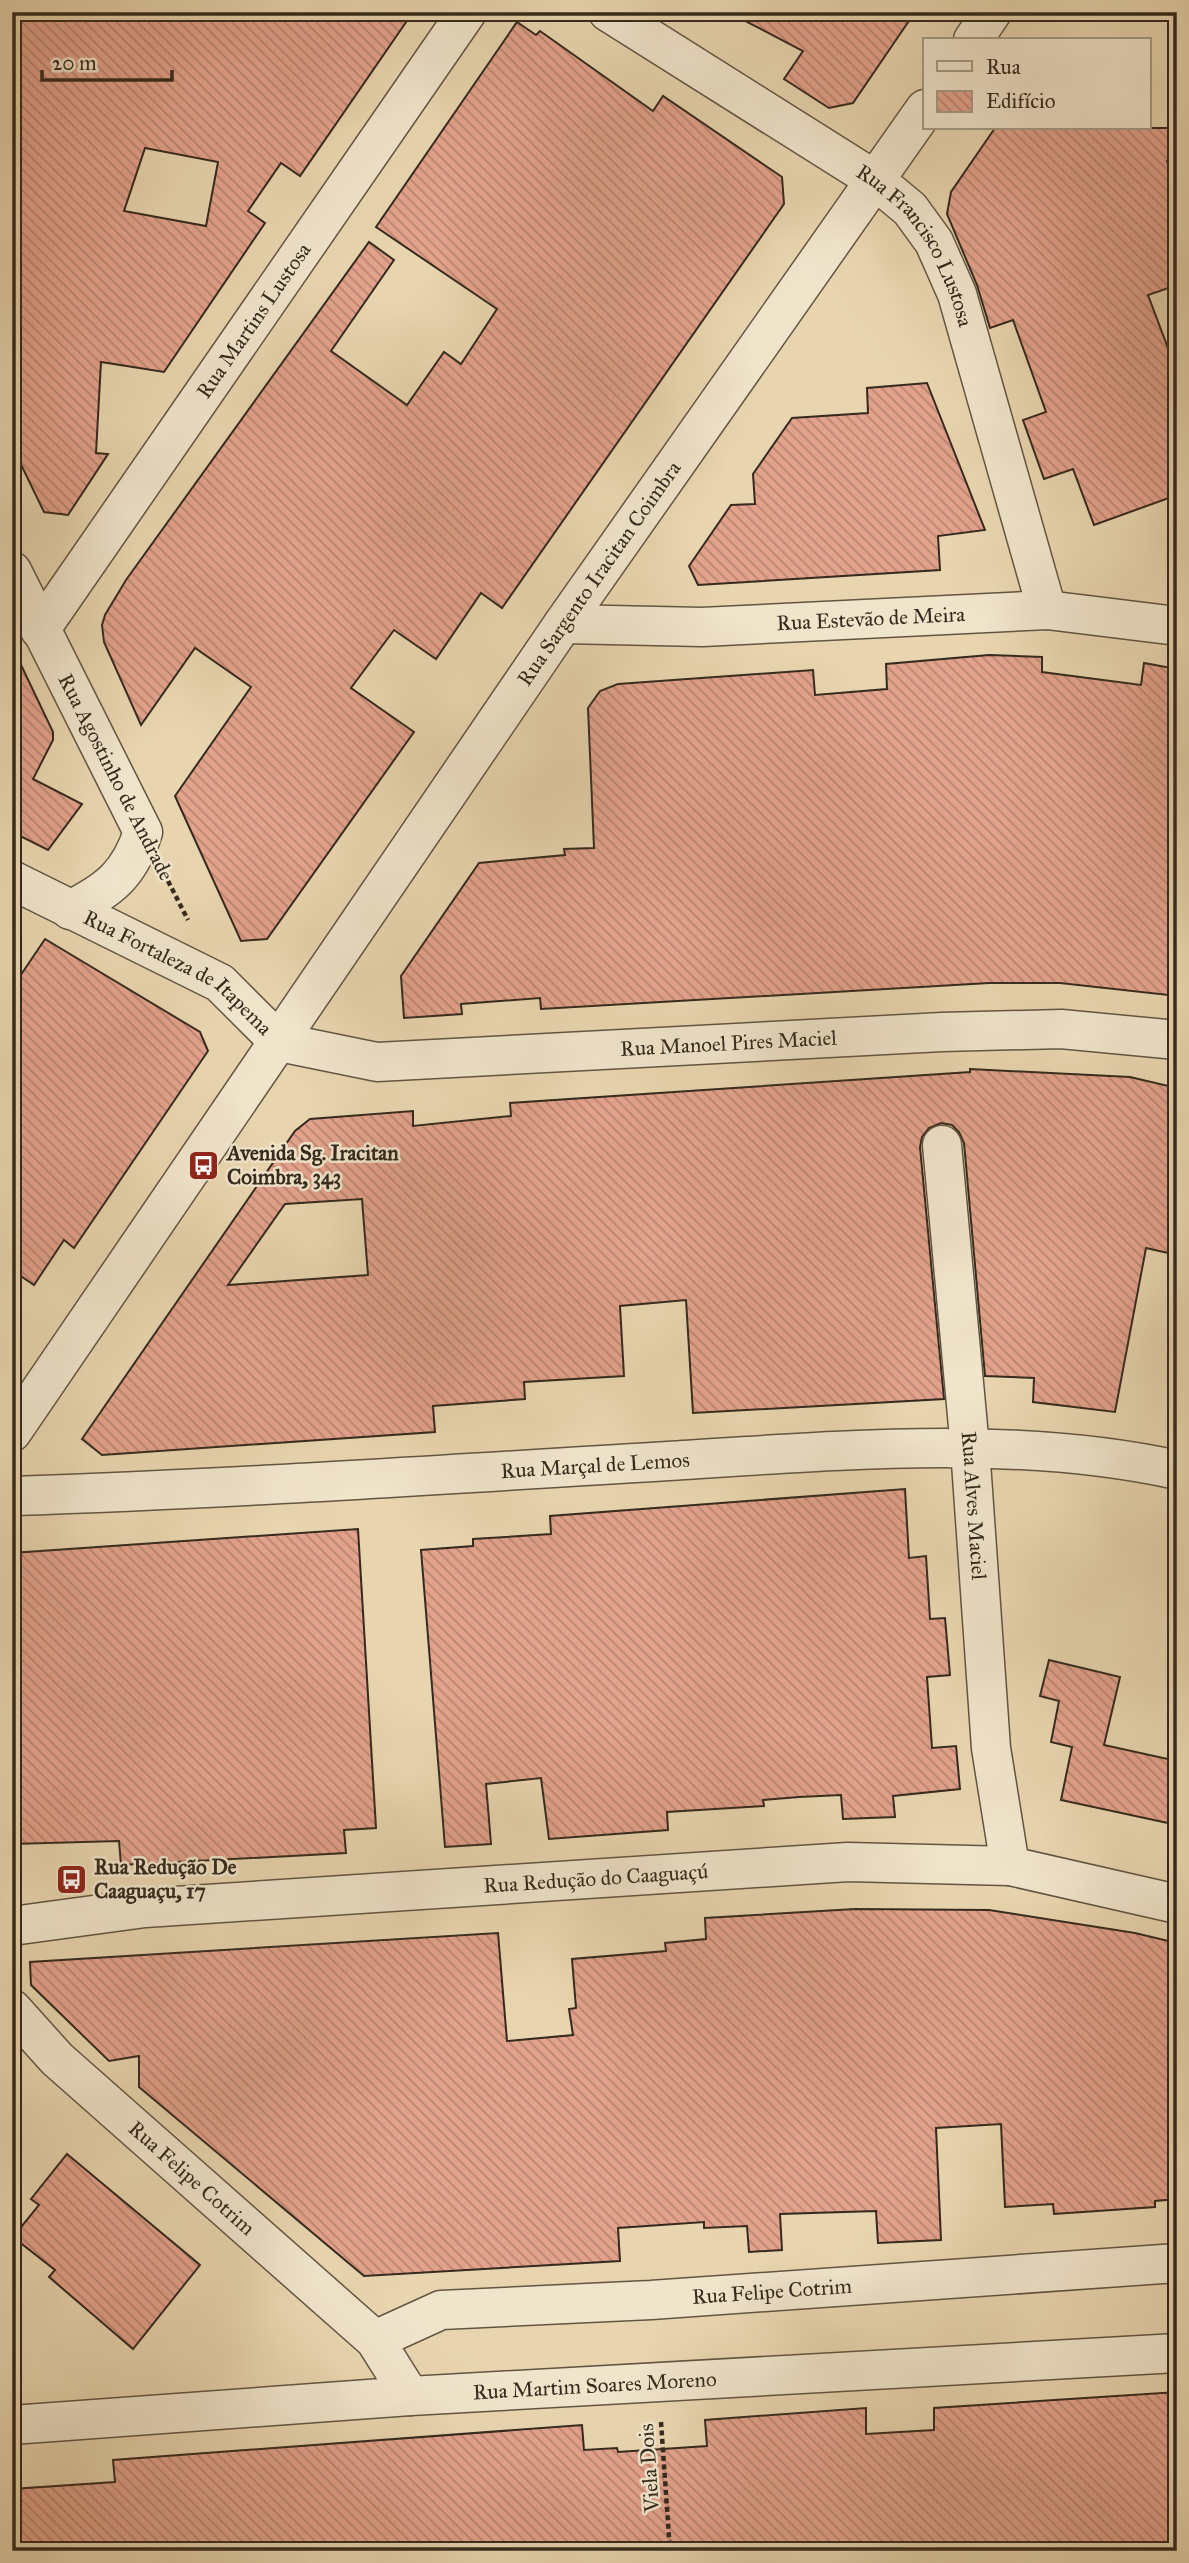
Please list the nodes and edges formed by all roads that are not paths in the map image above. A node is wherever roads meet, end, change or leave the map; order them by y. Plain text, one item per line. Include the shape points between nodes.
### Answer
1 (467, 12) edge
2 (608, 12) edge
3 (992, 12) edge
4 (974, 38) edge
5 (923, 112) edge
6 (875, 180) junction
7 (12, 571) edge
8 (1047, 610) junction
9 (563, 624) junction
10 (1177, 626) edge
11 (40, 629) junction
12 (143, 832) joint
13 (12, 880) edge
14 (70, 910) junction
15 (1177, 1040) edge
16 (279, 1042) junction
17 (942, 1145) dead end
18 (12, 1432) edge
19 (970, 1448) junction
20 (1177, 1470) edge
21 (12, 1496) edge
22 (1010, 1866) junction
23 (1177, 1904) edge
24 (12, 1926) edge
25 (12, 2009) edge
26 (1177, 2263) edge
27 (375, 2340) junction
28 (1177, 2353) edge
29 (410, 2396) junction
30 (12, 2425) edge

1 - 11 street, Rua Martins Lustosa
2 - 6 street, Rua Francisco Lustosa
3 - 4 street
5 - 6 street, Rua Sargento Iracitan Coimbra
6 - 8 street, Rua Francisco Lustosa via 910,209 934,242 957,294
6 - 9 street, Rua Sargento Iracitan Coimbra
7 - 11 street, Rua Agostinho de Andrade
8 - 9 street, Rua Estevão de Meira via 702,627
8 - 10 street, Rua Estevão de Meira
9 - 16 street, Rua Sargento Iracitan Coimbra
11 - 12 street, Rua Agostinho de Andrade
12 - 14 street, Rua Fortaleza de Itapema via 124,872 103,893
13 - 14 street, Rua Fortaleza de Itapema
14 - 16 street, Rua Fortaleza de Itapema via 220,983
15 - 16 street, Rua Manoel Pires Maciel via 1061,1030 942,1032 377,1062
16 - 18 street, Rua Sargento Iracitan Coimbra
17 - 19 street, Rua Alves Maciel
19 - 20 street, Rua Marçal de Lemos via 1079,1453
19 - 21 street, Rua Marçal de Lemos
19 - 22 street, Rua Alves Maciel via 991,1748
22 - 23 street, Rua Redução do Caaguaçú
22 - 24 street, Rua Redução do Caaguaçú via 848,1862 145,1908
25 - 27 street, Rua Felipe Cotrim via 57,2059
26 - 27 street, Rua Felipe Cotrim via 441,2310
27 - 29 street, Rua Felipe Cotrim
28 - 29 street, Rua Martim Soares Moreno
29 - 30 street, Rua Martim Soares Moreno

